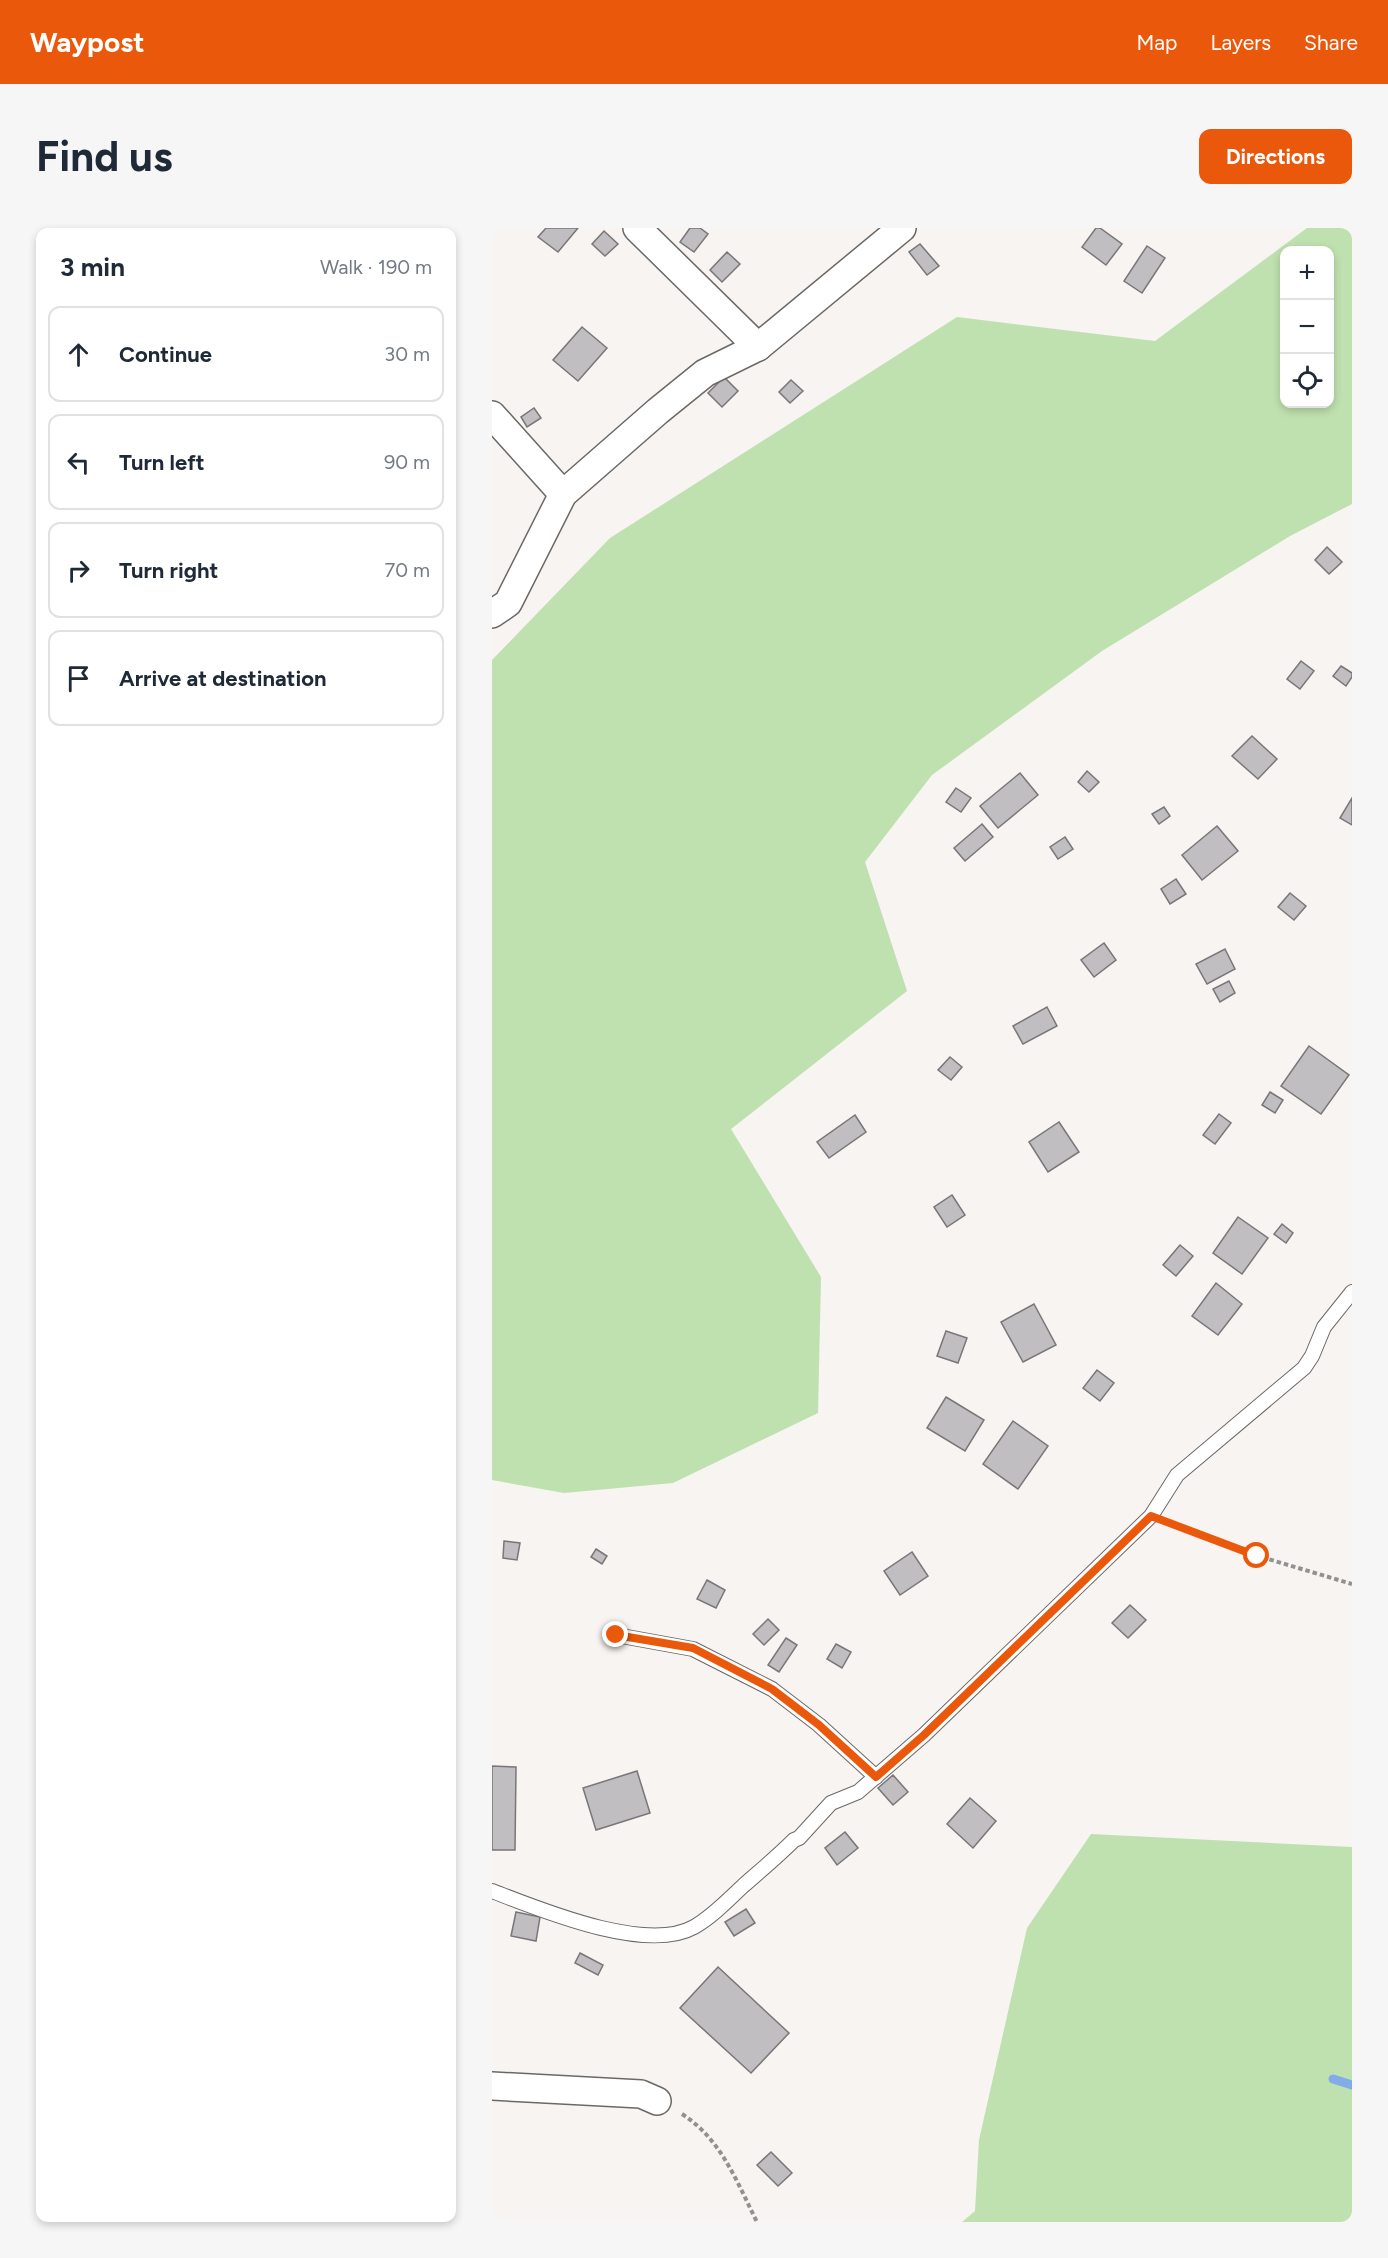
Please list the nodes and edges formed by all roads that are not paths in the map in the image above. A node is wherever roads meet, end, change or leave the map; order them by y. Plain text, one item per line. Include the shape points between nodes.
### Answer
1 (637, 228) edge
2 (903, 228) edge
3 (758, 347) junction
4 (492, 415) edge
5 (563, 494) junction
6 (492, 614) edge
7 (1352, 1293) edge
8 (616, 1635) dead end
9 (876, 1777) junction
10 (492, 1890) edge
11 (492, 2086) edge
12 (657, 2101) road end

1 - 3 street
2 - 3 street
3 - 5 street via 705,373
4 - 5 street
5 - 6 street via 508,603
7 - 9 lane via 1324,1327 1304,1368 1177,1475 1151,1516
8 - 9 lane via 693,1648 772,1689
9 - 10 lane via 858,1792 831,1803 799,1838 725,1903 693,1927 675,1934 612,1930 561,1918
11 - 12 street via 641,2094

